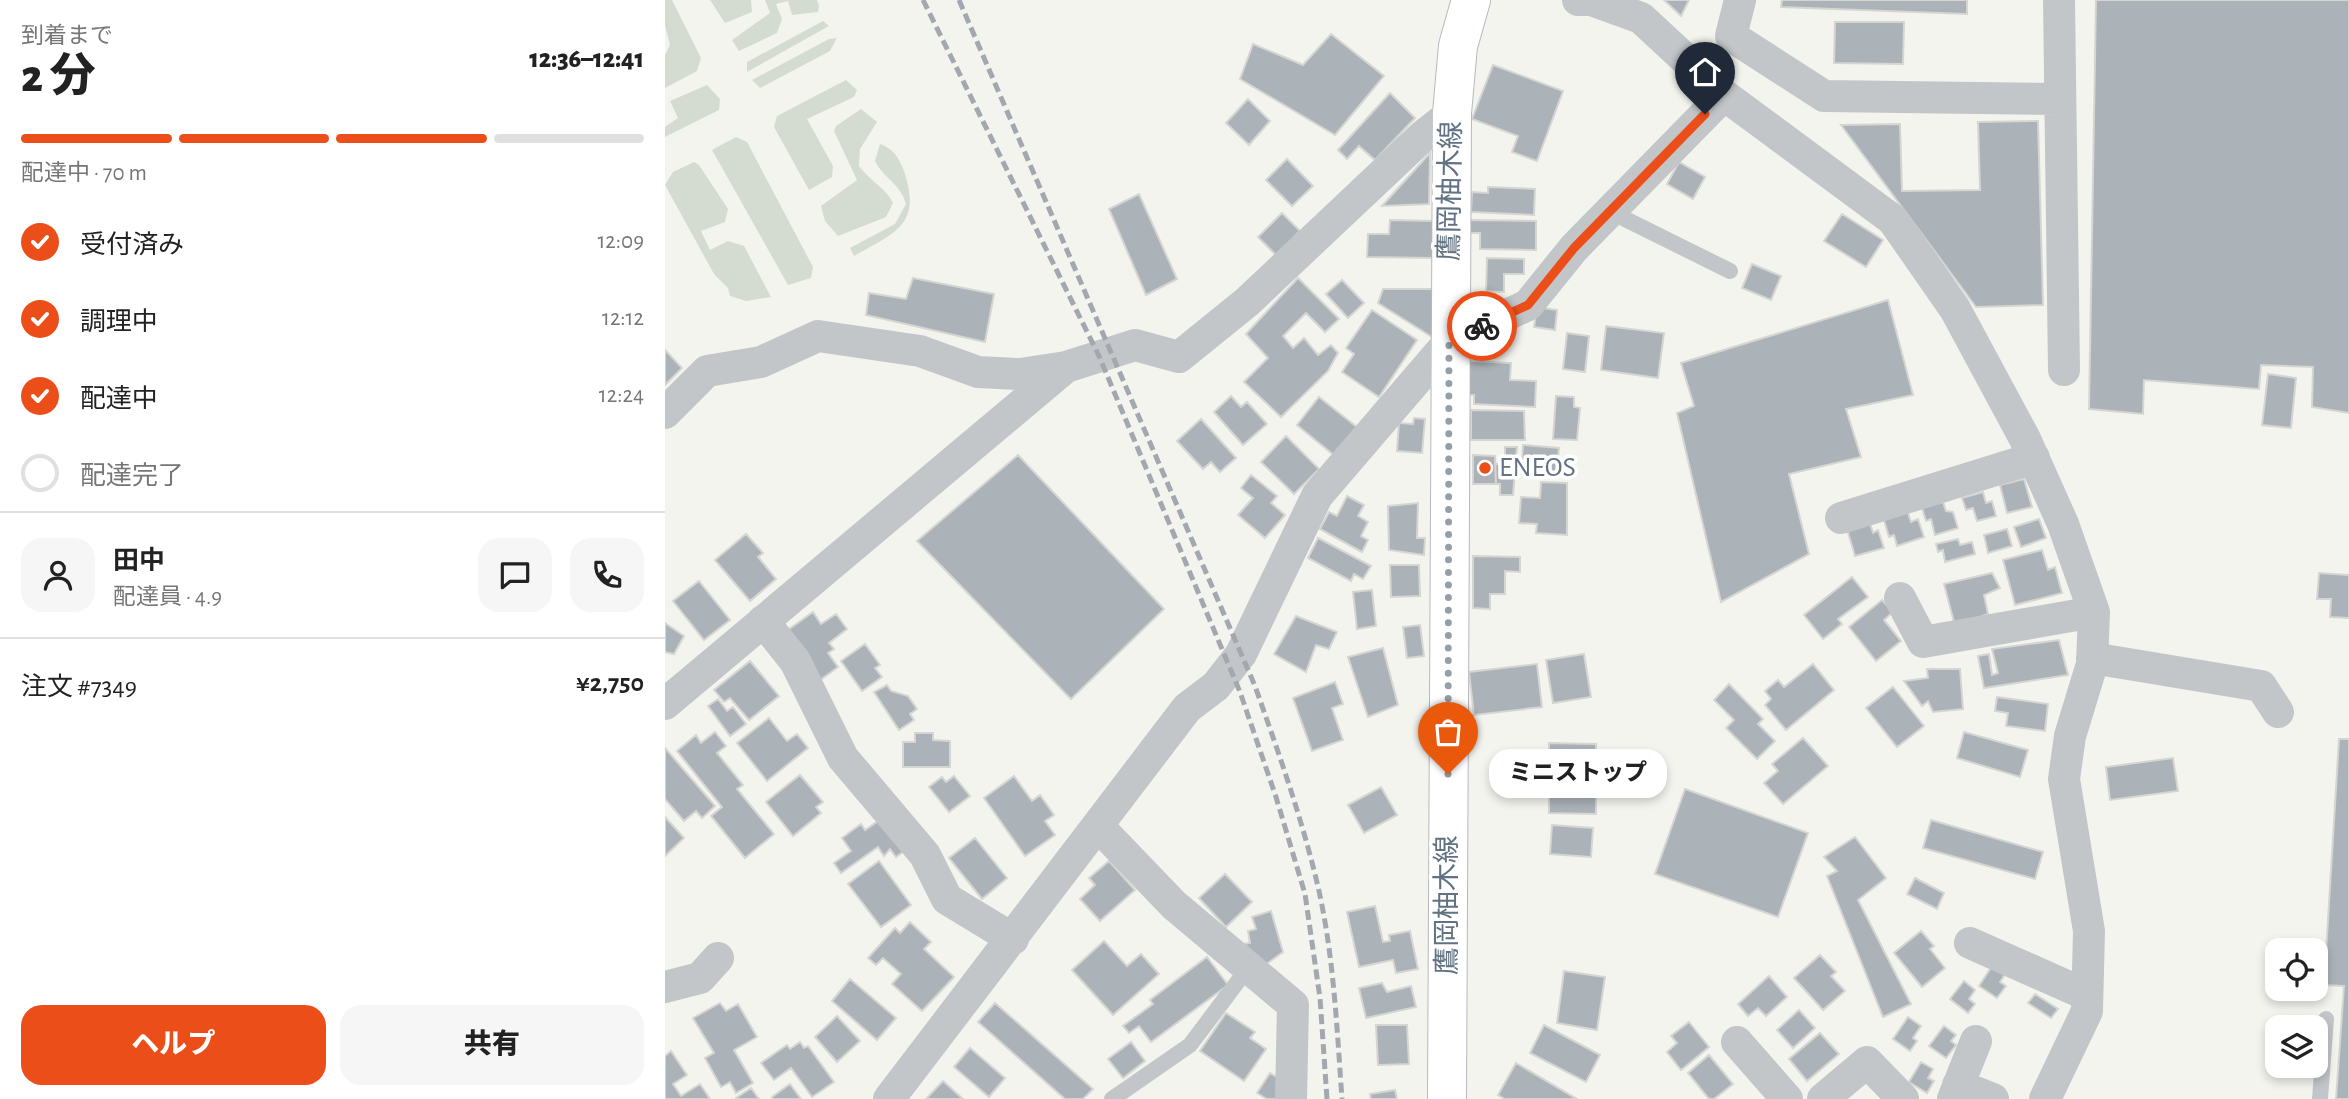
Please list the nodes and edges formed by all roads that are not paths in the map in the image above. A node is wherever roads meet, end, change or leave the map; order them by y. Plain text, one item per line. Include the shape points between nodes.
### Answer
1 (1471, 0) edge
2 (1578, 0) edge
3 (1740, 0) edge
4 (2059, 0) edge
5 (1724, 95) junction
6 (2060, 99) junction
7 (1452, 113) junction
8 (1609, 211) junction
9 (1730, 271) dead end
10 (1449, 342) junction
11 (1066, 367) junction
12 (2064, 370) dead end
13 (665, 413) edge
14 (2034, 458) junction
15 (1841, 518) dead end
16 (1901, 598) dead end
17 (2094, 612) junction
18 (763, 621) junction
19 (2092, 658) junction
20 (665, 704) edge
21 (2278, 712) dead end
22 (1098, 826) junction
23 (1013, 939) junction
24 (1971, 943) dead end
25 (718, 958) dead end
26 (1248, 968) junction
27 (665, 987) edge
28 (2087, 995) junction
29 (1976, 1041) dead end
30 (1737, 1042) dead end
31 (2322, 1078) edge
32 (1956, 1092) edge
33 (888, 1099) edge
34 (1112, 1099) edge
35 (1291, 1099) edge
36 (1447, 1099) edge
37 (1787, 1099) edge
38 (1823, 1099) edge
39 (1903, 1099) edge
40 (1993, 1099) edge
41 (2045, 1099) edge
42 (2320, 1099) edge

1 - 7 main road, 鷹岡柚木線 via 1458,46
2 - 5 street via 1591,0 1641,19
3 - 6 street via 1731,36 1824,96
4 - 6 street
5 - 8 street
5 - 14 street via 1893,220 1955,309
6 - 12 street
7 - 10 main road, 鷹岡柚木線
7 - 11 street via 1247,302 1179,357 1135,345
8 - 9 lane
8 - 10 street via 1528,305
10 - 22 street via 1317,496 1241,654 1216,687 1187,708
10 - 36 main road, 鷹岡柚木線
11 - 13 street via 1020,374 978,372 921,351 818,336 761,362 707,370
11 - 18 street
14 - 15 street
14 - 17 street
16 - 17 street via 1923,642
17 - 19 street
18 - 20 street
18 - 23 street via 795,661 843,758 925,855 947,899
19 - 21 street via 2261,687
19 - 28 street via 2070,736 2064,779 2089,931
22 - 23 street
22 - 26 street via 1174,905
23 - 33 street
24 - 28 street
25 - 27 street via 700,978
26 - 34 lane via 1190,1045
26 - 35 street via 1293,1005
28 - 41 street via 2087,1011
29 - 32 street
30 - 37 street
31 - 42 lane
32 - 40 street
38 - 39 street via 1867,1062

